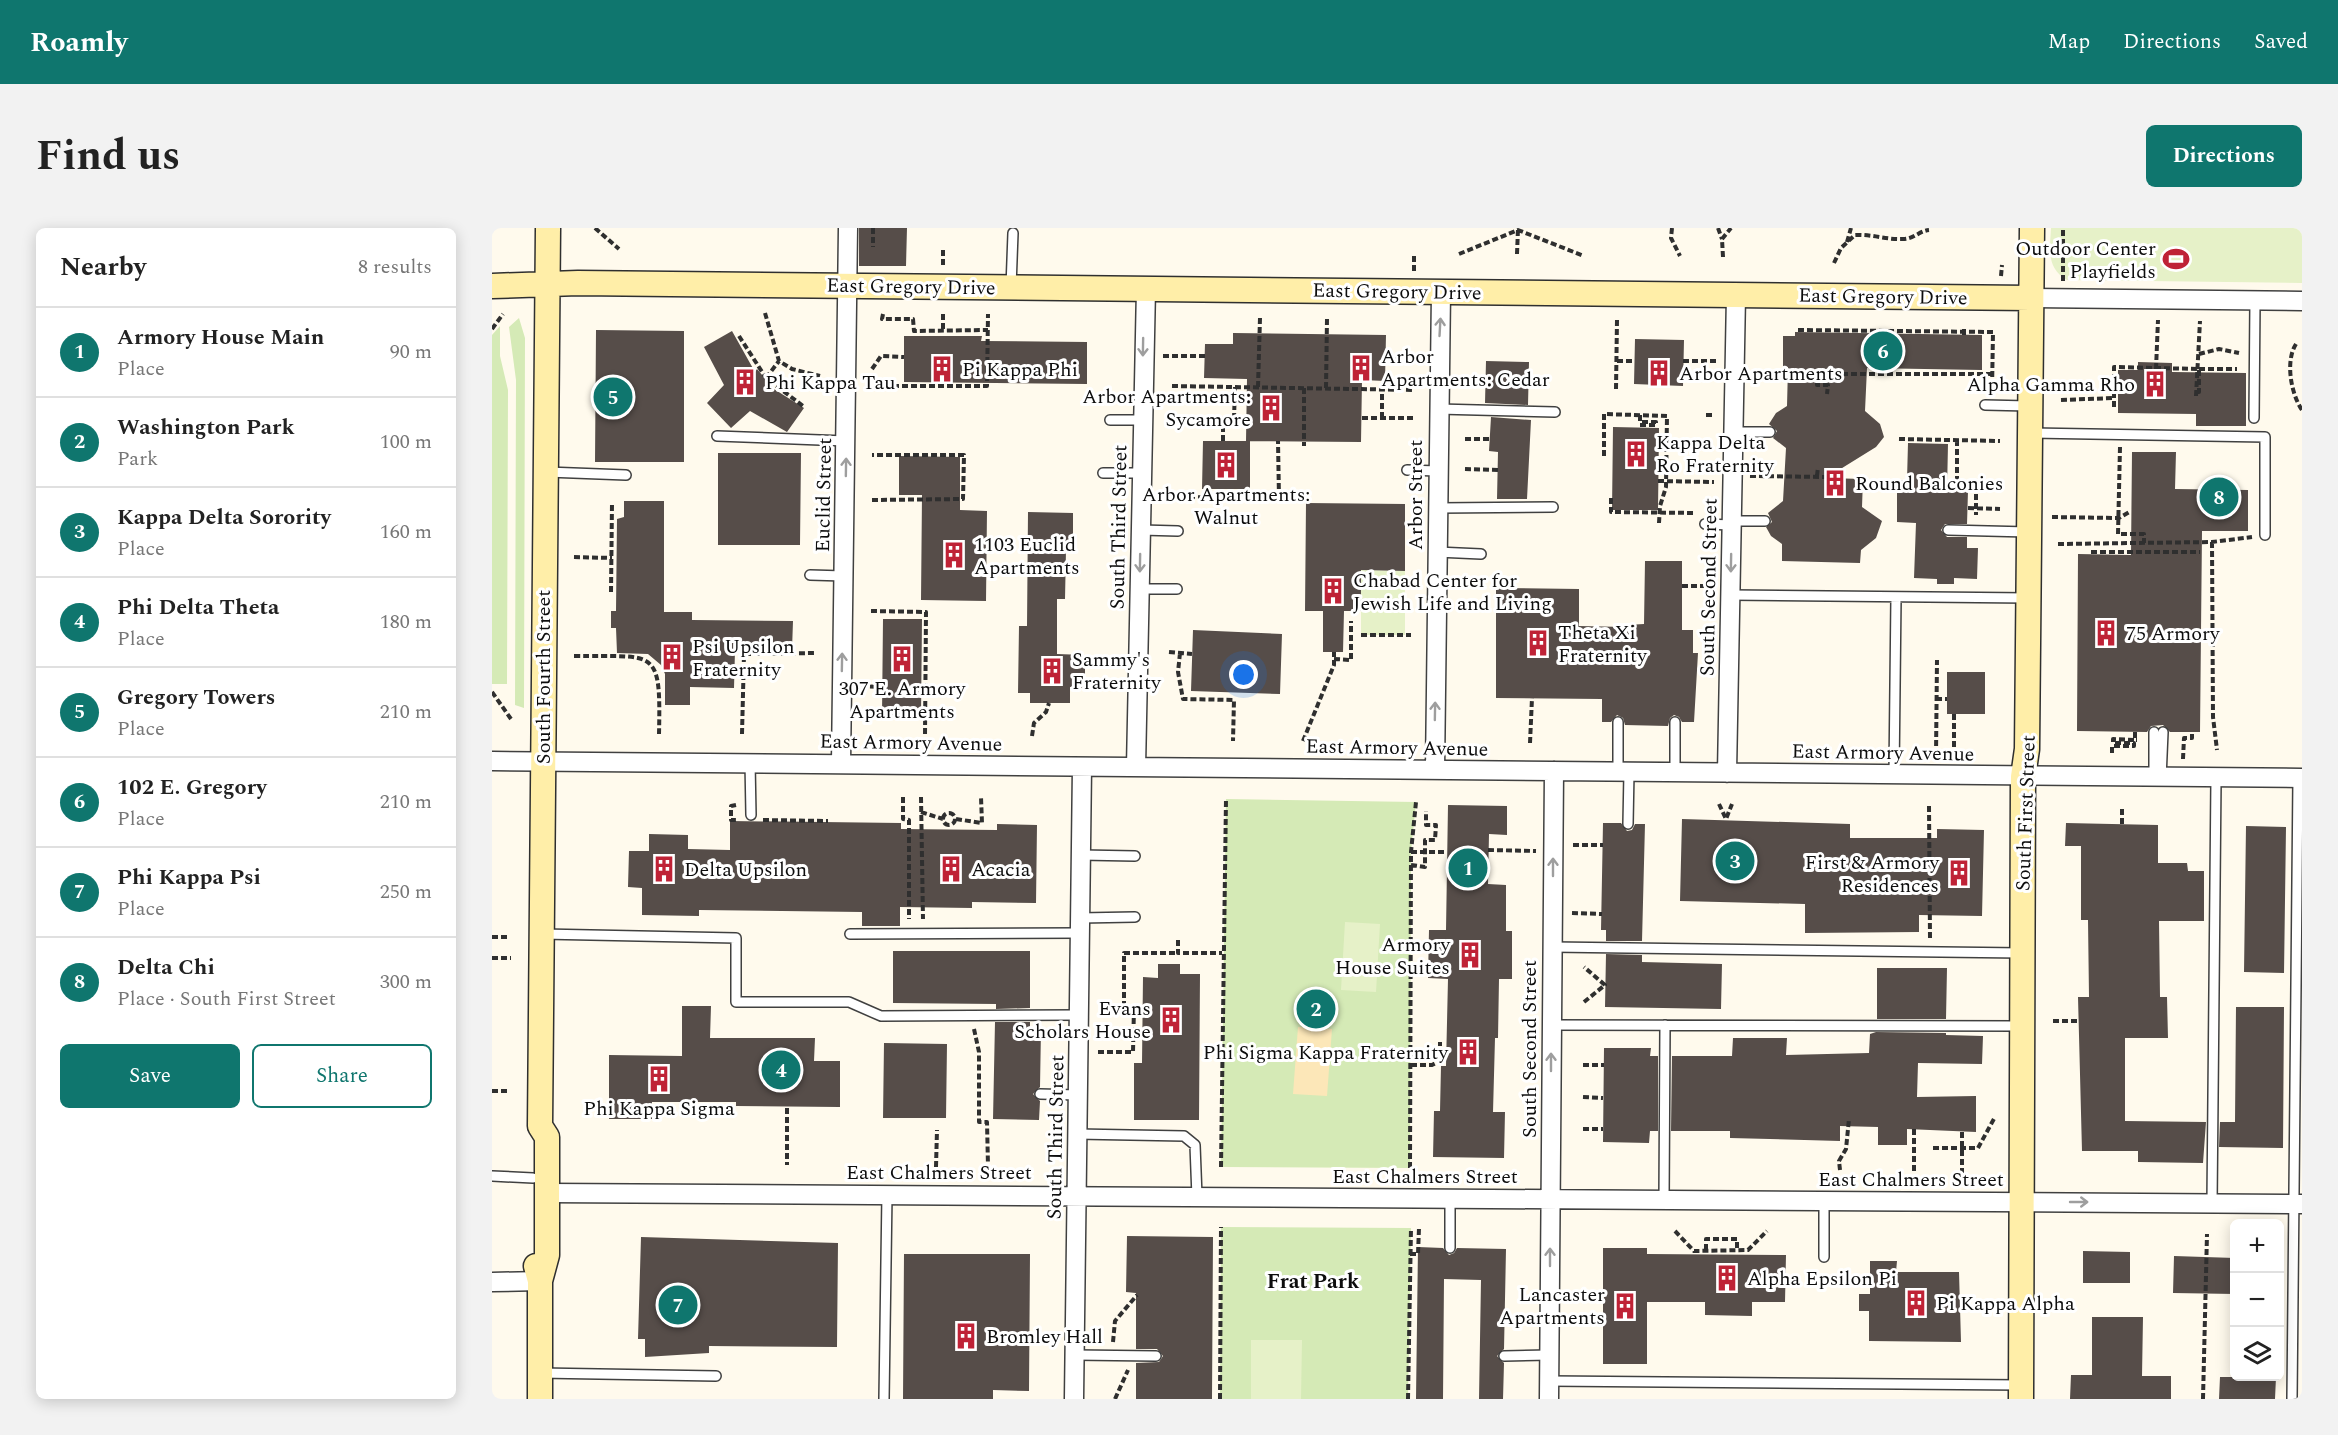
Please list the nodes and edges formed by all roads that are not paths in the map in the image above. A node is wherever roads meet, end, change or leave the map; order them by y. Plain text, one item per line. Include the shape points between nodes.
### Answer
1 (548, 228) edge
2 (848, 228) edge
3 (2032, 228) edge
4 (1013, 233) dead end
5 (548, 283) junction
6 (492, 286) edge
7 (848, 286) junction
8 (1011, 287) junction
9 (1146, 288) junction
10 (1442, 292) junction
11 (1736, 295) junction
12 (2031, 298) junction
13 (2255, 301) junction
14 (2302, 301) edge
15 (1988, 405) road end
16 (2031, 406) junction
17 (1438, 409) junction
18 (1555, 412) dead end
19 (2254, 418) dead end
20 (1110, 420) dead end
21 (1143, 420) junction
22 (1734, 430) junction
23 (1770, 430) dead end
24 (2031, 433) junction
25 (717, 436) dead end
26 (846, 441) junction
27 (1407, 470) dead end
28 (1438, 471) junction
29 (544, 472) junction
30 (1103, 473) dead end
31 (1142, 474) junction
32 (626, 475) dead end
33 (1553, 507) dead end
34 (1438, 508) junction
35 (1704, 519) road end
36 (1765, 521) dead end
37 (1732, 523) junction
38 (2030, 525) junction
39 (1140, 530) junction
40 (1948, 530) dead end
41 (1178, 531) dead end
42 (2265, 535) road end
43 (1437, 552) junction
44 (1481, 554) dead end
45 (810, 575) dead end
46 (844, 576) junction
47 (1140, 589) junction
48 (1177, 589) dead end
49 (1731, 595) junction
50 (1896, 597) junction
51 (2029, 598) junction
52 (1618, 722) dead end
53 (1675, 722) dead end
54 (2158, 732) dead end
55 (542, 760) junction
56 (492, 761) edge
57 (750, 762) junction
58 (841, 763) junction
59 (1082, 767) junction
60 (1136, 767) junction
61 (1435, 770) junction
62 (1554, 771) junction
63 (1623, 772) junction
64 (1675, 772) junction
65 (1727, 773) junction
66 (1894, 775) junction
67 (2023, 777) junction
68 (2157, 778) junction
69 (2300, 778) edge
70 (2216, 779) junction
71 (751, 815) dead end
72 (1628, 824) dead end
73 (1081, 855) junction
74 (1135, 856) dead end
75 (1135, 918) dead end
76 (1080, 925) junction
77 (542, 933) junction
78 (850, 934) dead end
79 (1552, 947) junction
80 (2022, 953) junction
81 (1079, 1015) junction
82 (1551, 1025) junction
83 (1665, 1025) junction
84 (2022, 1026) junction
85 (1040, 1094) dead end
86 (1078, 1095) junction
87 (1077, 1134) junction
88 (492, 1176) edge
89 (540, 1185) junction
90 (887, 1194) junction
91 (1077, 1196) junction
92 (1197, 1197) junction
93 (1450, 1198) junction
94 (1550, 1199) junction
95 (1664, 1200) junction
96 (1824, 1200) junction
97 (2020, 1202) junction
98 (2212, 1203) junction
99 (2298, 1204) edge
100 (1450, 1248) dead end
101 (1824, 1257) dead end
102 (540, 1281) junction
103 (492, 1282) edge
104 (1075, 1355) junction
105 (1549, 1355) junction
106 (1156, 1356) dead end
107 (1504, 1356) dead end
108 (540, 1373) junction
109 (716, 1376) dead end
110 (1549, 1390) edge
111 (2021, 1392) edge
112 (540, 1399) edge
113 (884, 1399) edge
114 (1074, 1399) edge
115 (2292, 1399) edge

1 - 5 street, South Fourth Street
2 - 7 street, Euclid Street
3 - 12 street, South First Street
4 - 8 lane
5 - 6 street, East Gregory Drive
5 - 7 street, East Gregory Drive
5 - 29 street, South Fourth Street
7 - 8 street, East Gregory Drive
7 - 26 street, Euclid Street
8 - 9 street, East Gregory Drive
9 - 10 street, East Gregory Drive
9 -> 21 street, South Third Street
10 - 11 street, East Gregory Drive
17 -> 10 street, Arbor Street
11 - 12 street, East Gregory Drive
11 - 22 street, South Second Street
12 - 13 street, East Gregory Drive
12 - 16 street, South First Street
13 - 14 street, East Gregory Drive
13 - 19 lane
15 - 16 lane
16 - 24 street, South First Street
17 - 18 lane
17 - 28 street, Arbor Street
20 - 21 lane
21 - 31 street, South Third Street
22 - 23 lane
22 - 37 street, South Second Street
24 - 38 street, South First Street
24 - 42 lane via 2265,437
25 - 26 lane
46 -> 26 street, Euclid Street
27 - 28 lane
28 - 34 street, Arbor Street
29 - 32 lane
29 - 55 street, South Fourth Street
30 - 31 lane
31 - 39 street, South Third Street
33 - 34 lane
34 - 43 street, Arbor Street
35 - 37 lane
36 - 37 lane
37 -> 49 street, South Second Street
38 - 40 lane
38 - 51 street, South First Street
39 - 41 lane
39 -> 47 street, South Third Street
43 - 44 lane
61 -> 43 street, Arbor Street
45 - 46 lane
58 -> 46 street, Euclid Street
47 - 48 lane
47 - 60 street, South Third Street
49 - 50 lane
49 - 65 street, South Second Street
50 - 51 lane
50 - 66 lane
51 - 67 street, South First Street via 2027,749
52 - 63 lane
53 - 64 lane
54 - 68 lane
55 - 56 street, East Armory Avenue
55 - 57 street, East Armory Avenue
55 - 77 street, South Fourth Street
57 - 58 street, East Armory Avenue
57 - 71 lane
58 - 59 street, East Armory Avenue
59 - 60 street, East Armory Avenue
59 - 73 street, South Third Street
60 - 61 street, East Armory Avenue
61 - 62 street, East Armory Avenue
62 - 63 street, East Armory Avenue
79 -> 62 street, South Second Street
63 - 64 street, East Armory Avenue
63 - 72 lane
64 - 65 street, East Armory Avenue
65 - 66 street, East Armory Avenue
66 - 67 street, East Armory Avenue
67 - 68 street, East Armory Avenue
67 - 80 street, South First Street
68 - 70 street, East Armory Avenue
69 - 70 street, East Armory Avenue
69 - 99 lane
70 - 98 lane
73 - 74 lane
73 - 76 street, South Third Street
75 - 76 lane
76 - 78 lane via 923,935
76 - 81 street, South Third Street
77 - 81 lane via 736,938 736,1002 849,1002 881,1016
77 - 89 street, South Fourth Street via 540,1126 547,1137
79 - 80 lane
79 - 82 street, South Second Street
80 - 84 street, South First Street
81 - 86 street, South Third Street
82 - 83 lane
94 -> 82 street, South Second Street
83 - 84 lane
83 - 95 lane
84 - 97 street, South First Street
85 - 86 lane
86 - 87 street, South Third Street
87 - 91 street, South Third Street
87 - 92 lane via 1184,1136 1195,1145
88 - 89 lane
89 - 90 street, East Chalmers Street
89 - 102 street, South Fourth Street via 547,1255
90 - 91 street, East Chalmers Street
90 - 113 lane
91 - 92 street, East Chalmers Street
91 - 104 street, South Third Street
92 - 93 street, East Chalmers Street
93 - 94 street, East Chalmers Street
93 - 100 lane
94 - 95 street, East Chalmers Street
105 -> 94 street, South Second Street
95 - 96 street, East Chalmers Street
96 - 97 street, East Chalmers Street
96 - 101 lane
97 -> 98 street, East Chalmers Street
97 - 111 street, South First Street
98 - 99 street, East Chalmers Street
99 - 115 lane
102 - 103 street
102 - 108 street, South Fourth Street
104 - 106 lane
104 - 114 street, South Third Street
105 - 107 lane
105 - 110 street, South Second Street
108 - 109 lane
108 - 112 street, South Fourth Street
110 - 111 lane

